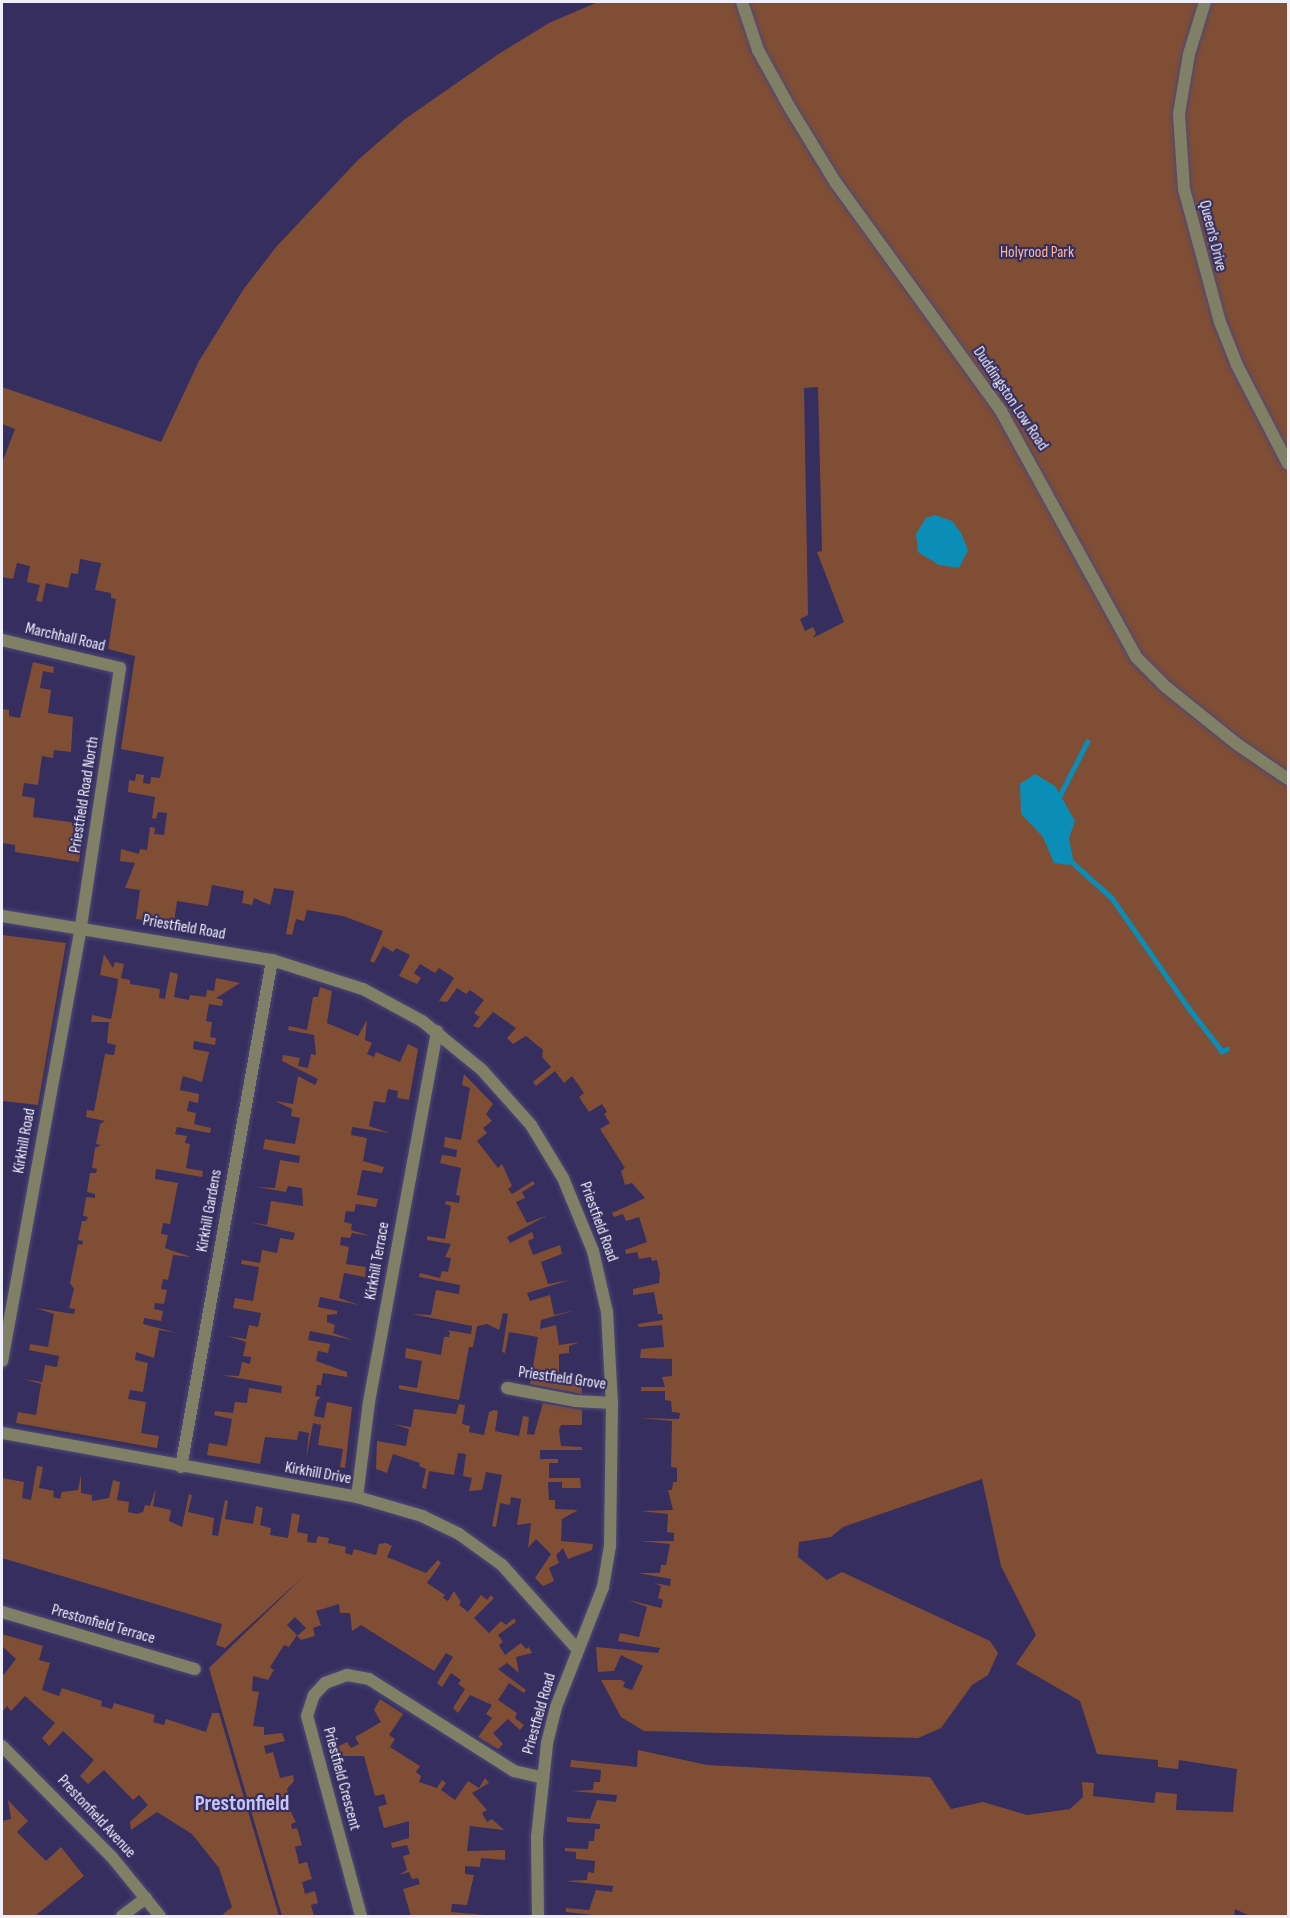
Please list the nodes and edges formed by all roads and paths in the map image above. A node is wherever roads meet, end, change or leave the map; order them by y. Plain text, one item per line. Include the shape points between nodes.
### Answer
1 (742, 2) edge
2 (1205, 2) edge
3 (1288, 464) edge
4 (2, 640) edge
5 (120, 668) joint
6 (1288, 779) edge
7 (2, 916) edge
8 (81, 927) junction
9 (272, 960) junction
10 (437, 1031) junction
11 (2, 1360) edge
12 (507, 1388) dead end
13 (612, 1403) junction
14 (2, 1433) edge
15 (181, 1467) junction
16 (357, 1497) junction
17 (2, 1612) edge
18 (578, 1650) junction
19 (195, 1669) dead end
20 (2, 1746) edge
21 (540, 1777) junction
22 (146, 1899) junction
23 (122, 1917) edge
24 (160, 1917) edge
25 (361, 1917) edge
26 (538, 1917) edge

1 - 6 street, Duddingston Low Road via 758,50 790,108 836,183 1001,411 1136,657 1201,716
2 - 3 street, Queen's Drive via 1189,54 1179,114 1184,189 1220,322 1236,365
4 - 5 street, Marchhall Road
5 - 8 street, Priestfield Road North
7 - 8 street, Priestfield Road
8 - 9 street, Priestfield Road
8 - 11 street, Kirkhill Road
9 - 10 street, Priestfield Road via 363,989
9 - 15 street, Kirkhill Gardens
10 - 13 street, Priestfield Road via 482,1070 522,1114 552,1157 576,1205 593,1251 607,1312
10 - 16 street, Kirkhill Terrace via 369,1402
12 - 13 street, Priestfield Grove via 575,1401
13 - 18 street, Priestfield Road via 607,1570
14 - 15 street, Kirkhill Drive
15 - 16 street, Kirkhill Drive
16 - 18 street, Kirkhill Drive via 422,1516 478,1546 518,1580
17 - 19 street, Prestonfield Terrace
18 - 21 street, Priestfield Road via 556,1707
20 - 22 street, Prestonfield Avenue via 48,1790
21 - 25 street, Priestfield Crescent via 514,1771 369,1679 347,1675 325,1683 310,1701 307,1716
21 - 26 street, Priestfield Road
22 - 23 street
22 - 24 street, Prestonfield Avenue

